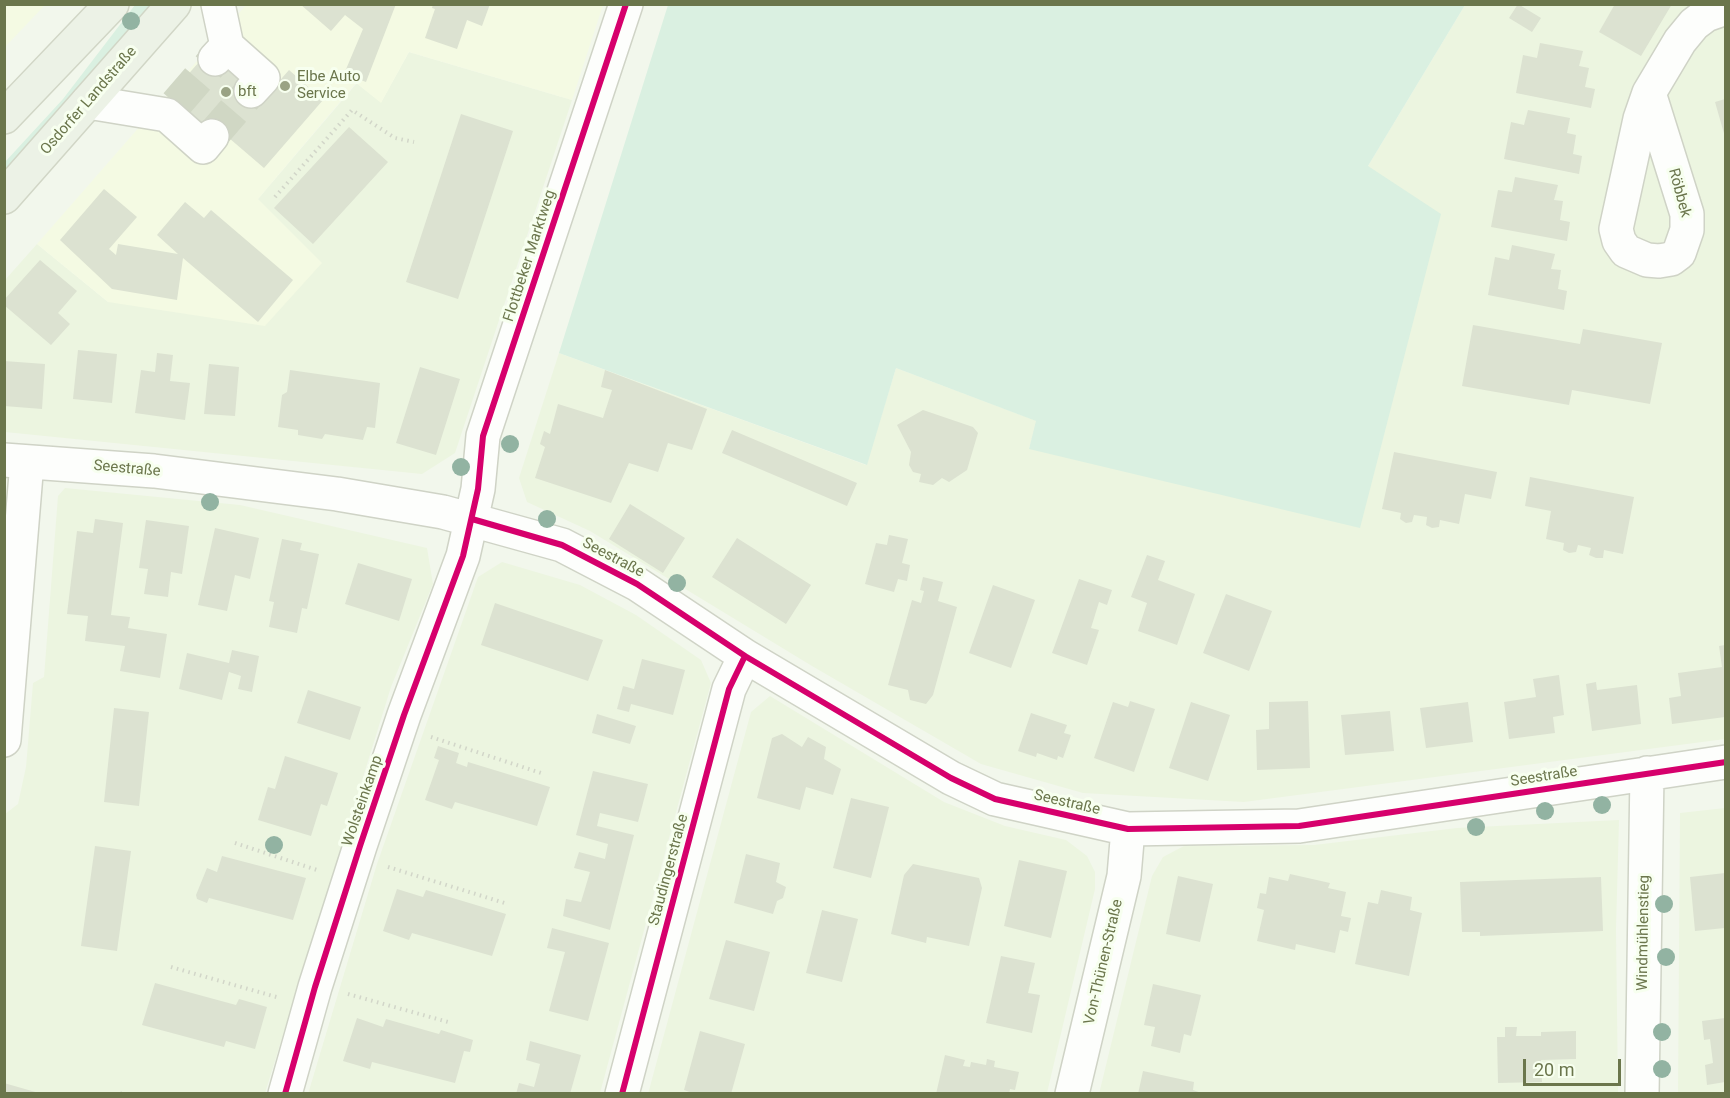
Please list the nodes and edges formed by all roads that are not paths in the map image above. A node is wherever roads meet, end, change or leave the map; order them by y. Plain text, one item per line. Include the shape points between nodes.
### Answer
1 (112, 4) edge
2 (174, 4) edge
3 (218, 4) edge
4 (626, 4) edge
5 (1725, 8) edge
6 (234, 66) dead end
7 (1649, 93) dead end
8 (88, 102) junction
9 (4, 117) edge
10 (186, 121) dead end
11 (4, 197) edge
12 (16, 461) edge
13 (472, 519) junction
14 (745, 656) junction
15 (6, 696) edge
16 (4, 740) edge
17 (1725, 762) edge
18 (1647, 773) junction
19 (1128, 829) junction
20 (285, 1094) edge
21 (622, 1094) edge
22 (1072, 1094) edge
23 (1642, 1094) edge

1 - 9 main road
2 - 8 main road, Osdorfer Landstraße
3 - 6 street
4 - 13 street, Flottbeker Marktweg via 483,436
5 - 7 street via 1694,24
8 - 10 street
8 - 11 main road, Osdorfer Landstraße
12 - 13 street, Seestraße via 154,471 337,494
12 - 15 street, Seestraße
13 - 14 street, Seestraße via 562,544 637,584
13 - 20 street, Wolsteinkamp via 463,556 357,857
14 - 19 street, Seestraße via 951,778 995,799
14 - 21 street, Staudingerstraße via 729,689
15 - 16 street, Seestraße
17 - 18 street, Seestraße
18 - 19 street, Seestraße via 1299,826
18 - 23 street, Windmühlenstieg
19 - 22 street, Von-Thünen-Straße via 1124,876

